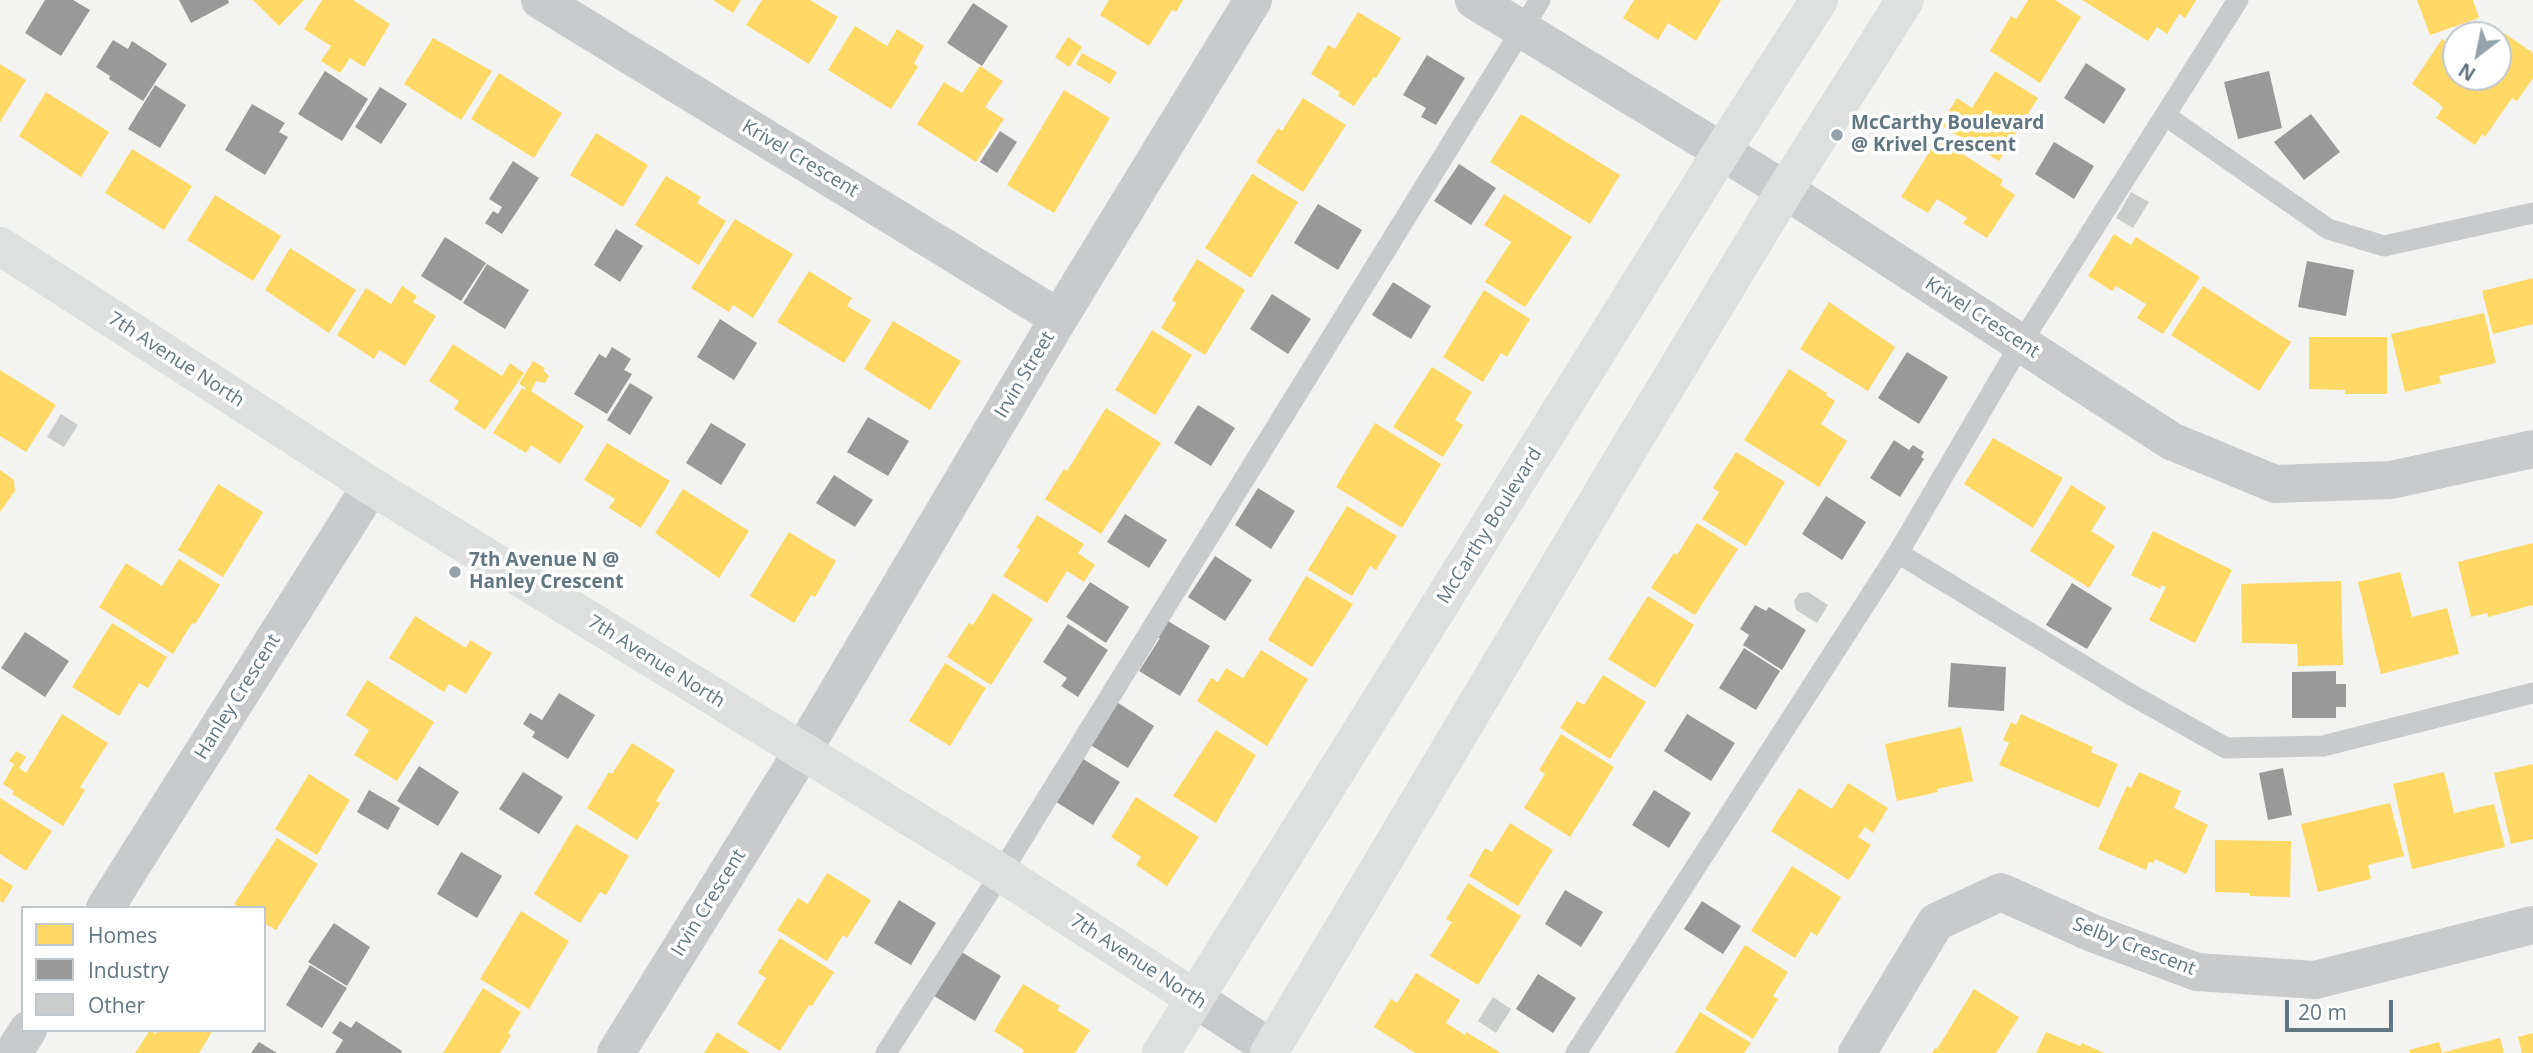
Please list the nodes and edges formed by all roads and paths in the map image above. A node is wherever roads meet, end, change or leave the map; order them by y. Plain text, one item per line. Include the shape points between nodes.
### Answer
1 (540, 0) edge
2 (1253, 0) edge
3 (1474, 0) edge
4 (1819, 0) edge
5 (1905, 0) edge
6 (2238, 0) edge
7 (1531, 15) edge
8 (2166, 116) junction
9 (1722, 151) junction
10 (1785, 190) junction
11 (2533, 213) edge
12 (0, 247) edge
13 (1059, 318) junction
14 (2021, 343) junction
15 (2533, 449) edge
16 (371, 485) junction
17 (1898, 553) junction
18 (2533, 693) edge
19 (802, 752) junction
20 (1002, 873) junction
21 (106, 906) edge
22 (2533, 925) edge
23 (1194, 999) junction
24 (26, 1032) edge
25 (1273, 1052) edge
26 (13, 1053) edge
27 (616, 1053) edge
28 (886, 1053) edge
29 (1161, 1053) edge
30 (1576, 1053) edge
31 (1857, 1053) edge

1 - 13 street, Krivel Crescent
2 - 13 street, Irvin Street
3 - 7 street, Krivel Crescent
4 - 9 main road, McCarthy Boulevard
5 - 10 main road
6 - 8 lane
7 - 9 street, Krivel Crescent
7 - 20 lane
8 - 11 lane via 2328,229 2384,246
8 - 14 lane
9 - 10 street, Krivel Crescent
9 - 23 main road, McCarthy Boulevard
10 - 14 street, Krivel Crescent
10 - 25 main road
12 - 16 main road, 7th Avenue North
13 - 19 street, Irvin Street
14 - 15 street, Krivel Crescent via 2171,441 2275,484 2391,480
14 - 17 lane
16 - 19 main road, 7th Avenue North
16 - 21 street, Hanley Crescent
17 - 18 lane via 2226,748 2323,746
17 - 30 lane
19 - 20 main road, 7th Avenue North
19 - 27 street, Irvin Crescent
20 - 23 main road, 7th Avenue North
20 - 28 lane
22 - 31 street, Selby Crescent via 2315,981 2197,972 2092,933 2001,892 1936,922
23 - 25 street, 7th Avenue North
23 - 29 main road, McCarthy Boulevard
24 - 26 street

